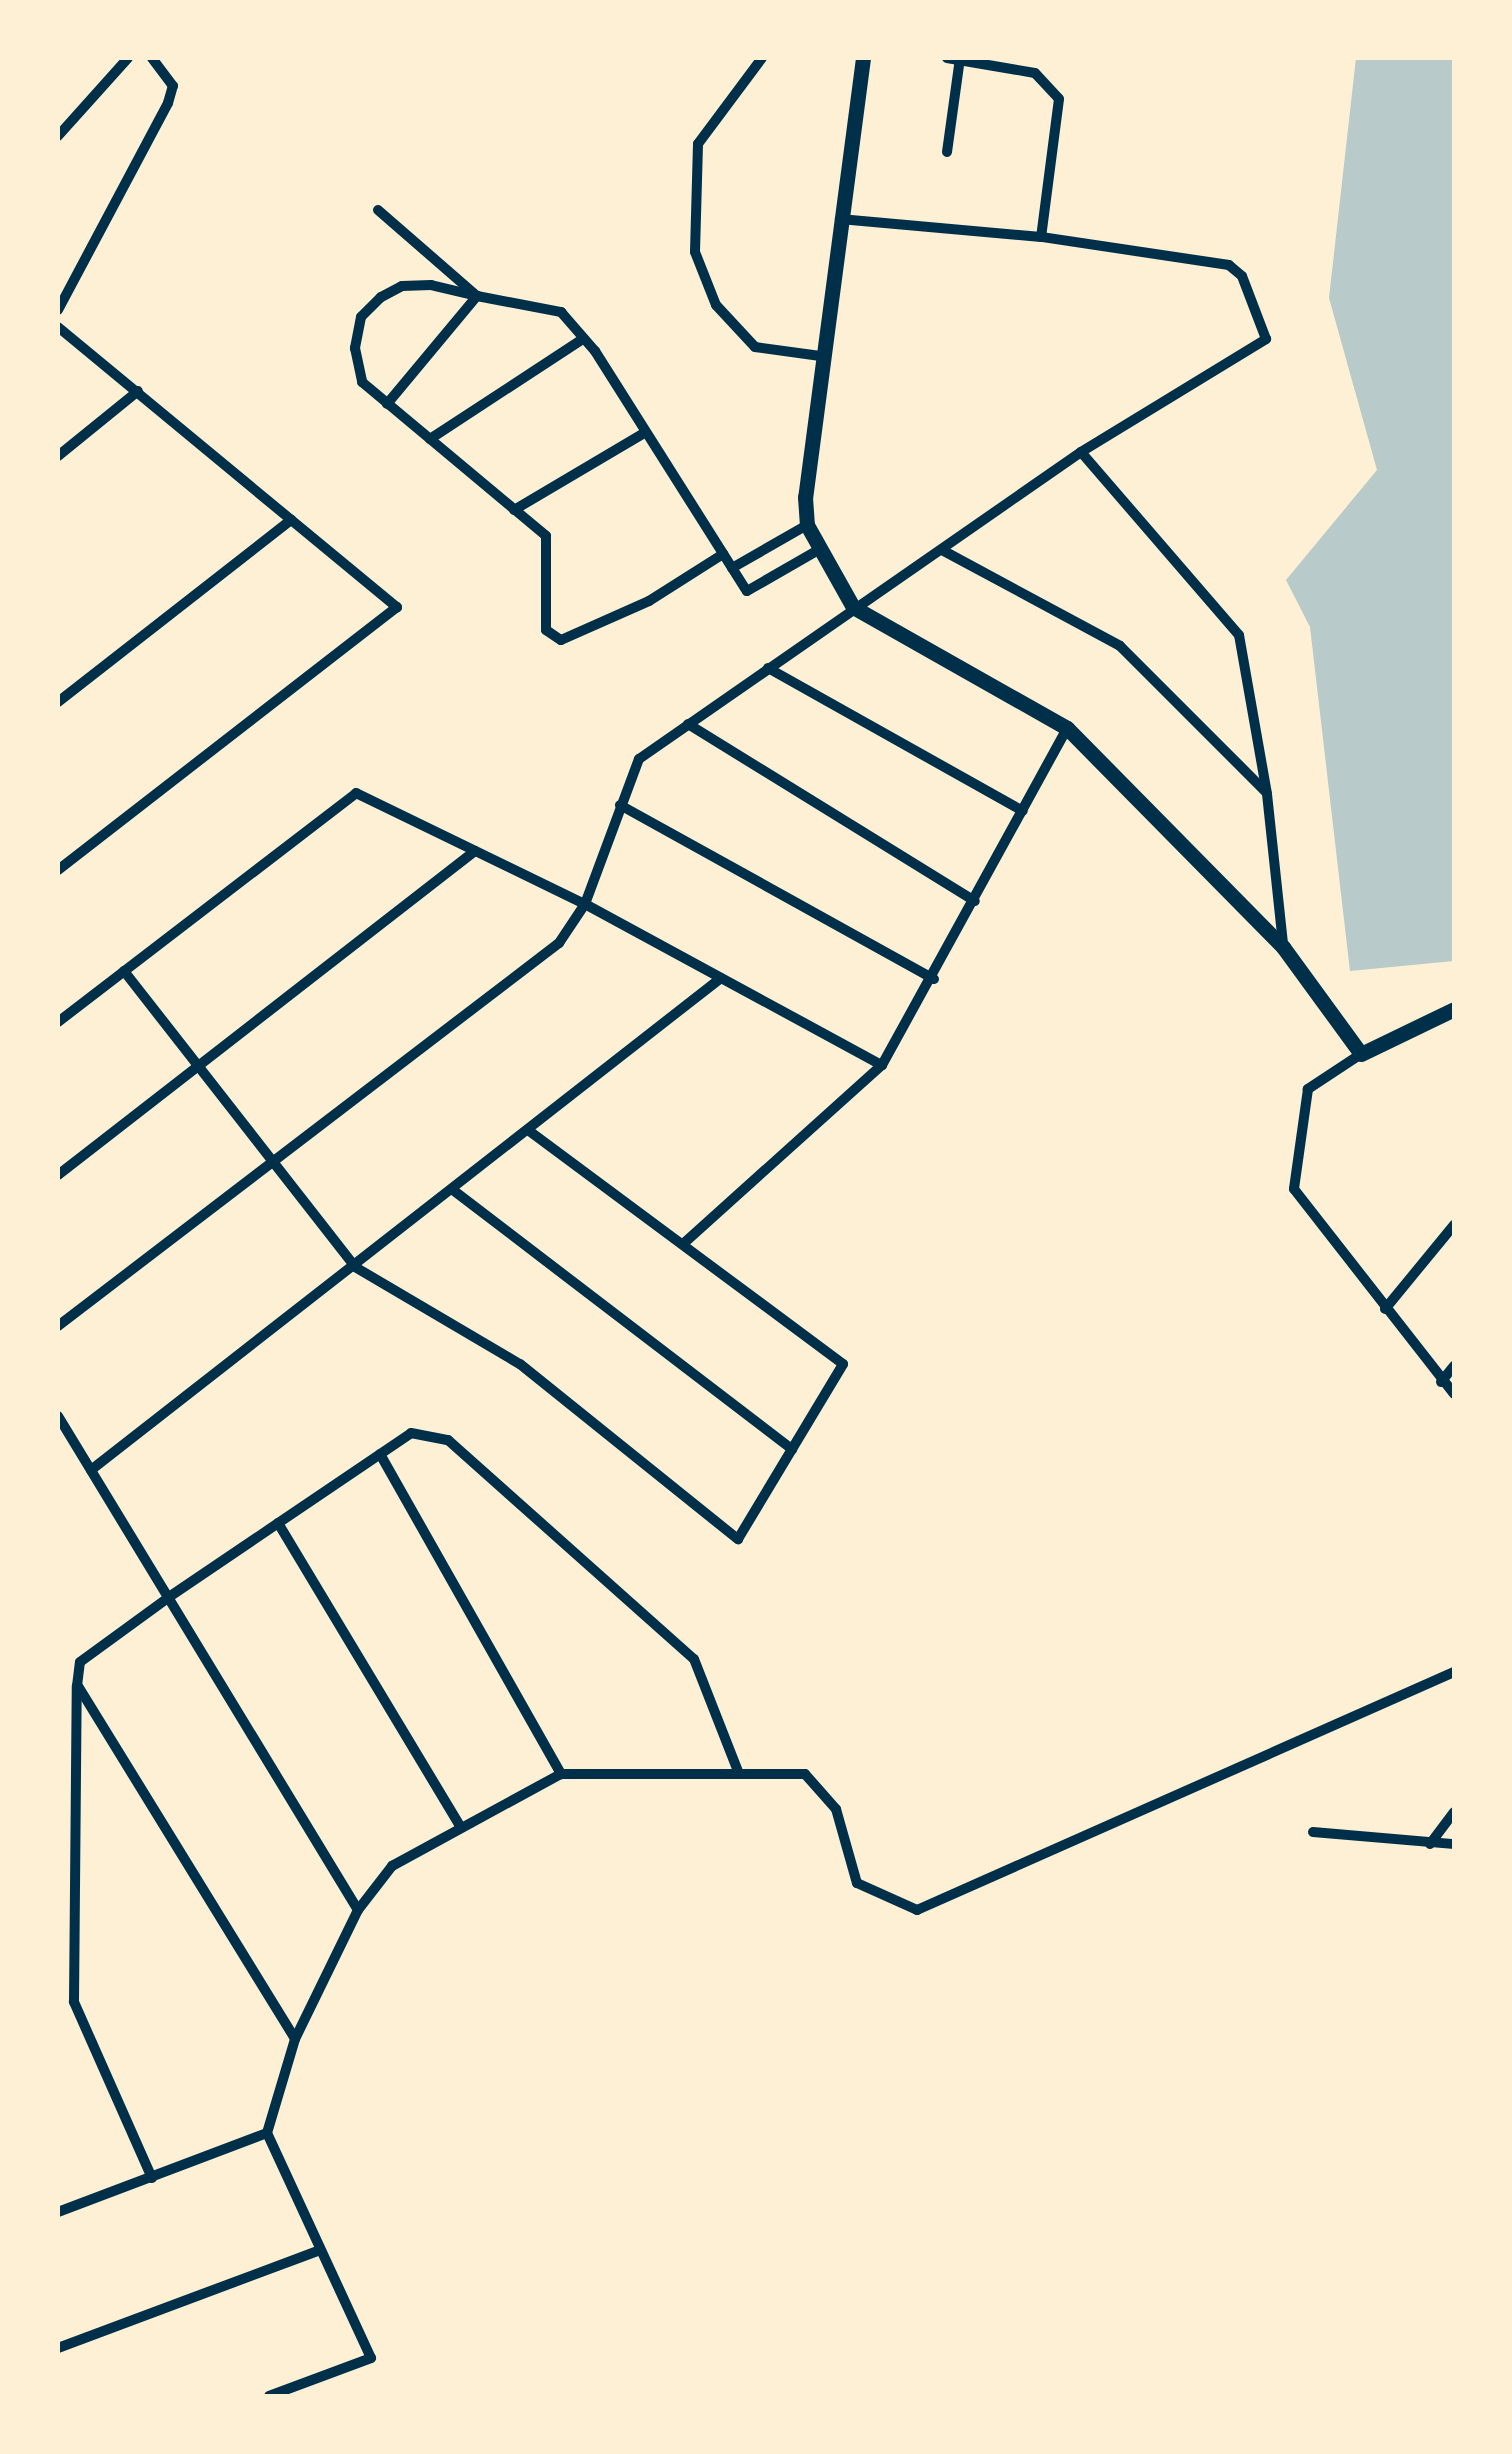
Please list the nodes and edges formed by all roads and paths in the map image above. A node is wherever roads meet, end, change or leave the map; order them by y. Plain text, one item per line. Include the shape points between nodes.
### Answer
1 (128, 58) edge
2 (152, 58) edge
3 (762, 58) edge
4 (864, 58) edge
5 (947, 58) edge
6 (960, 59) edge
7 (58, 136) edge
8 (947, 152) dead end
9 (378, 210) dead end
10 (838, 218) junction
11 (1041, 237) junction
12 (478, 296) junction
13 (58, 310) edge
14 (58, 326) edge
15 (583, 339) junction
16 (820, 356) junction
17 (138, 391) junction
18 (388, 404) junction
19 (646, 432) junction
20 (430, 439) junction
21 (1082, 452) junction
22 (58, 456) edge
23 (514, 510) junction
24 (291, 520) junction
25 (807, 525) junction
26 (820, 549) junction
27 (942, 550) junction
28 (723, 554) junction
29 (732, 568) junction
30 (853, 608) junction
31 (768, 668) junction
32 (58, 702) edge
33 (688, 724) junction
34 (1067, 728) junction
35 (1267, 794) junction
36 (620, 805) junction
37 (1023, 811) junction
38 (475, 851) junction
39 (58, 870) edge
40 (976, 900) junction
41 (585, 904) junction
42 (1283, 947) junction
43 (124, 971) junction
44 (721, 978) junction
45 (934, 979) junction
46 (1454, 1009) edge
47 (58, 1022) edge
48 (1361, 1054) junction
49 (882, 1065) junction
50 (198, 1066) junction
51 (528, 1130) junction
52 (273, 1161) junction
53 (58, 1174) edge
54 (453, 1190) junction
55 (1454, 1225) edge
56 (683, 1244) junction
57 (355, 1267) junction
58 (1384, 1309) junction
59 (58, 1326) edge
60 (1454, 1366) edge
61 (1441, 1382) junction
62 (1454, 1394) edge
63 (58, 1416) edge
64 (792, 1449) junction
65 (380, 1454) junction
66 (91, 1470) junction
67 (278, 1523) junction
68 (169, 1597) junction
69 (1454, 1672) edge
70 (77, 1686) junction
71 (561, 1774) junction
72 (739, 1774) junction
73 (1454, 1812) edge
74 (460, 1826) junction
75 (1313, 1832) dead end
76 (1430, 1844) junction
77 (1454, 1844) edge
78 (358, 1910) junction
79 (295, 2039) junction
80 (267, 2133) junction
81 (152, 2178) junction
82 (58, 2212) edge
83 (320, 2250) junction
84 (58, 2348) edge
85 (268, 2396) edge

1 - 7 street
2 - 13 street via 172,86 168,103
3 - 16 street via 698,144 695,252 716,306 755,347
4 - 10 street
5 - 6 street
6 - 8 street
6 - 11 street via 1034,74 1059,99
9 - 12 street
10 - 11 street
10 - 16 street
11 - 21 street via 1229,265 1242,276 1266,339
12 - 15 street via 561,312
12 - 18 street
12 - 18 street via 402,286 361,317 355,348 362,382
14 - 17 street
15 - 19 street
15 - 20 street
16 - 25 street via 806,470
17 - 22 street
17 - 24 street
18 - 20 street
19 - 23 street
19 - 28 street
20 - 23 street
21 - 27 street
21 - 35 street via 1239,636
23 - 28 street via 546,536 546,630 561,640 649,601
24 - 32 street
24 - 39 street via 397,607
25 - 26 street
25 - 29 street
26 - 29 street via 748,591
26 - 30 street
27 - 30 street
27 - 35 street via 1120,646
28 - 29 street
30 - 31 street
30 - 34 street
31 - 33 street
31 - 37 street
33 - 36 street via 638,759
33 - 40 street
34 - 37 street
34 - 42 street
35 - 42 street
36 - 41 street
36 - 45 street
37 - 40 street
38 - 41 street
38 - 43 street via 356,793
38 - 50 street
40 - 45 street
41 - 44 street
41 - 52 street via 559,943
42 - 48 street
43 - 47 street
43 - 50 street
44 - 49 street
44 - 51 street
45 - 49 street
46 - 48 street
48 - 58 street via 1308,1089 1294,1188
49 - 56 street
50 - 52 street
50 - 53 street
51 - 54 street
51 - 56 street
52 - 57 street
52 - 59 street
54 - 57 street
54 - 64 street
55 - 58 street
56 - 64 street via 843,1364
57 - 64 street via 520,1364 738,1540
57 - 66 street
58 - 61 street
60 - 61 street
61 - 62 street
63 - 66 street
65 - 67 street
65 - 71 street
65 - 72 street via 411,1433 448,1440 575,1549 694,1659
66 - 68 street
67 - 68 street
67 - 74 street
68 - 70 street via 80,1662
68 - 78 street
69 - 72 street via 917,1910 858,1883 836,1809 805,1774
70 - 79 street
70 - 81 street via 74,2002
71 - 72 street
71 - 74 street
73 - 76 street
74 - 78 street via 392,1866
75 - 76 street
76 - 77 street
78 - 79 street
79 - 80 street
80 - 81 street
80 - 83 street
81 - 82 street
83 - 84 street
83 - 85 street via 371,2358

